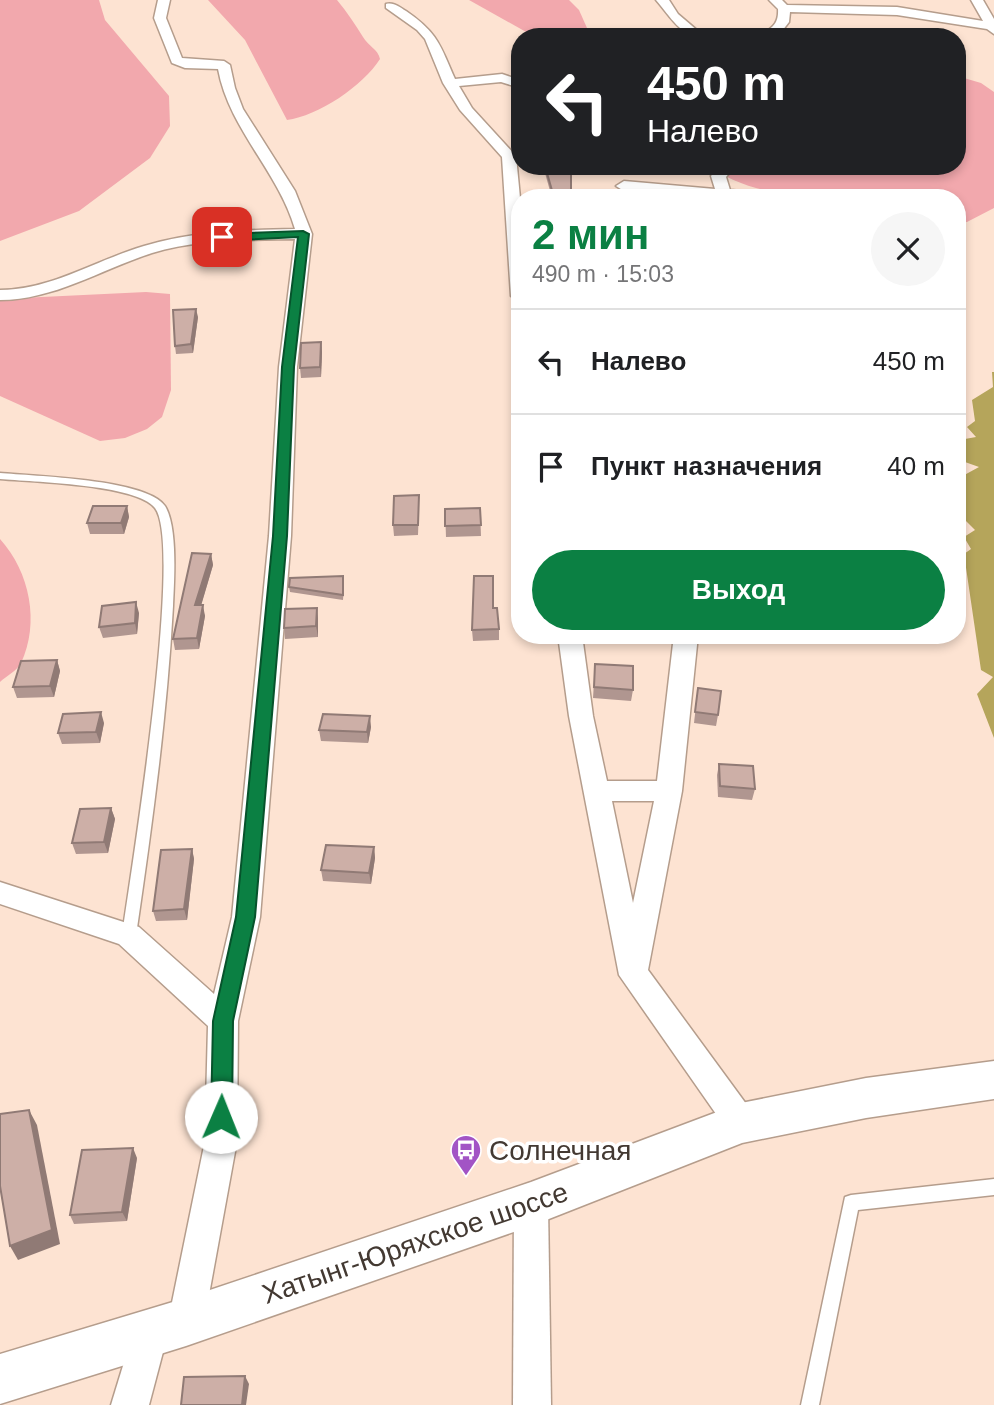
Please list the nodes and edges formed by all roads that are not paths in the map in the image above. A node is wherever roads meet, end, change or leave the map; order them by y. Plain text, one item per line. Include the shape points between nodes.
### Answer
1 (164, 0) edge
2 (662, 0) edge
3 (977, 0) edge
4 (779, 4) edge
5 (390, 6) dead end
6 (688, 28) edge
7 (777, 28) edge
8 (993, 28) edge
9 (511, 81) edge
10 (450, 83) junction
11 (511, 152) edge
12 (303, 234) junction
13 (0, 295) edge
14 (0, 476) edge
15 (571, 644) edge
16 (685, 644) edge
17 (596, 791) junction
18 (669, 791) junction
19 (0, 893) edge
20 (129, 935) junction
21 (634, 975) junction
22 (223, 1021) junction
23 (994, 1080) edge
24 (741, 1123) junction
25 (994, 1187) edge
26 (531, 1204) junction
27 (168, 1327) junction
28 (0, 1379) edge
29 (130, 1405) edge
30 (532, 1405) edge
31 (810, 1405) edge

1 - 12 street via 160,18 177,60 225,65 237,108 292,199
2 - 6 street
3 - 8 street
4 - 7 street via 784,21
4 - 8 street via 890,10
5 - 10 street via 431,38
9 - 10 street
10 - 11 street via 467,110
12 - 13 street via 195,239 164,245 22,294
12 - 22 street via 288,367 280,536 246,917
14 - 20 lane via 128,490 153,500 167,517 166,626 157,735
15 - 17 street
16 - 18 street
17 - 18 street
17 - 21 street
18 - 21 street
19 - 20 street
20 - 22 street
21 - 24 street
22 - 27 street via 221,1141
23 - 24 street, Хатынг-Юряхское шоссе via 866,1098
24 - 26 street, Хатынг-Юряхское шоссе
25 - 31 lane via 851,1203
26 - 27 street, Хатынг-Юряхское шоссе
26 - 30 street
27 - 28 street, Хатынг-Юряхское шоссе
27 - 29 street

